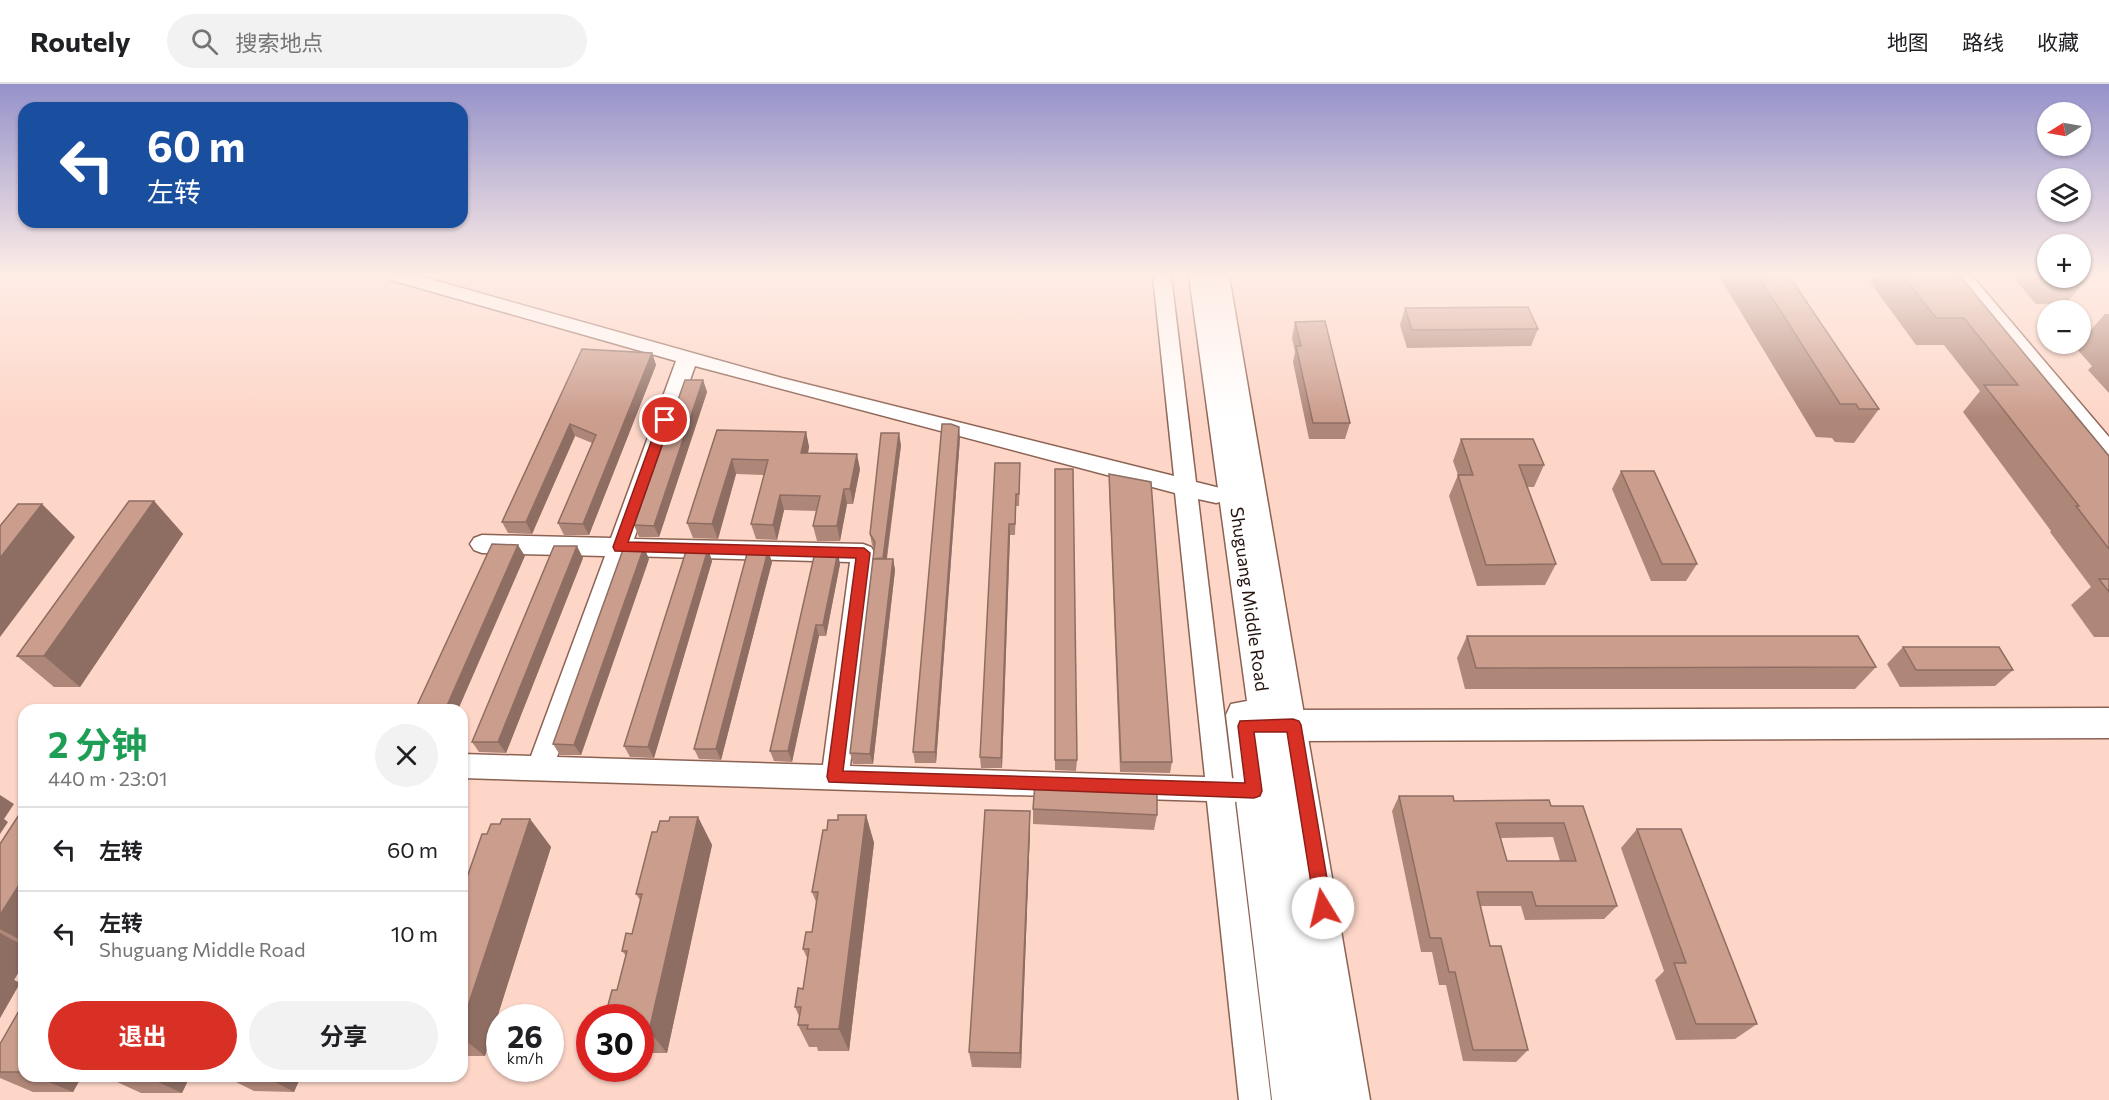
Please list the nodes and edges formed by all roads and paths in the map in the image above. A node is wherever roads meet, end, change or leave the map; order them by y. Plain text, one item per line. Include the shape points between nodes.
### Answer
1 (568, 323) edge
2 (1171, 323) edge
3 (1189, 323) edge
4 (1209, 323) edge
5 (1225, 323) edge
6 (2002, 323) edge
7 (688, 357) junction
8 (2109, 451) edge
9 (1201, 492) junction
10 (482, 544) dead end
11 (620, 547) junction
12 (2109, 723) edge
13 (1271, 737) junction
14 (2109, 746) edge
15 (468, 766) edge
16 (540, 768) junction
17 (835, 777) junction
18 (1237, 790) junction
19 (1255, 1100) edge
20 (1294, 1100) edge
21 (1323, 1100) edge
22 (1354, 1100) edge

1 - 7 street
2 - 9 street
3 - 9 main road, Shuguang Middle Road
4 - 13 main road, Shuguang Middle Road
5 - 13 street
6 - 8 street
7 - 9 street
7 - 11 street
9 - 13 main road, Shuguang Middle Road
9 - 18 street
10 - 11 street
11 - 16 street
11 - 17 street via 864,553
12 - 13 main road
13 - 14 main road
13 - 18 main road, Shuguang Middle Road
13 - 21 main road, Shuguang Middle Road
13 - 22 street
15 - 16 street
16 - 17 street
17 - 18 street
18 - 19 street
18 - 20 main road, Shuguang Middle Road

